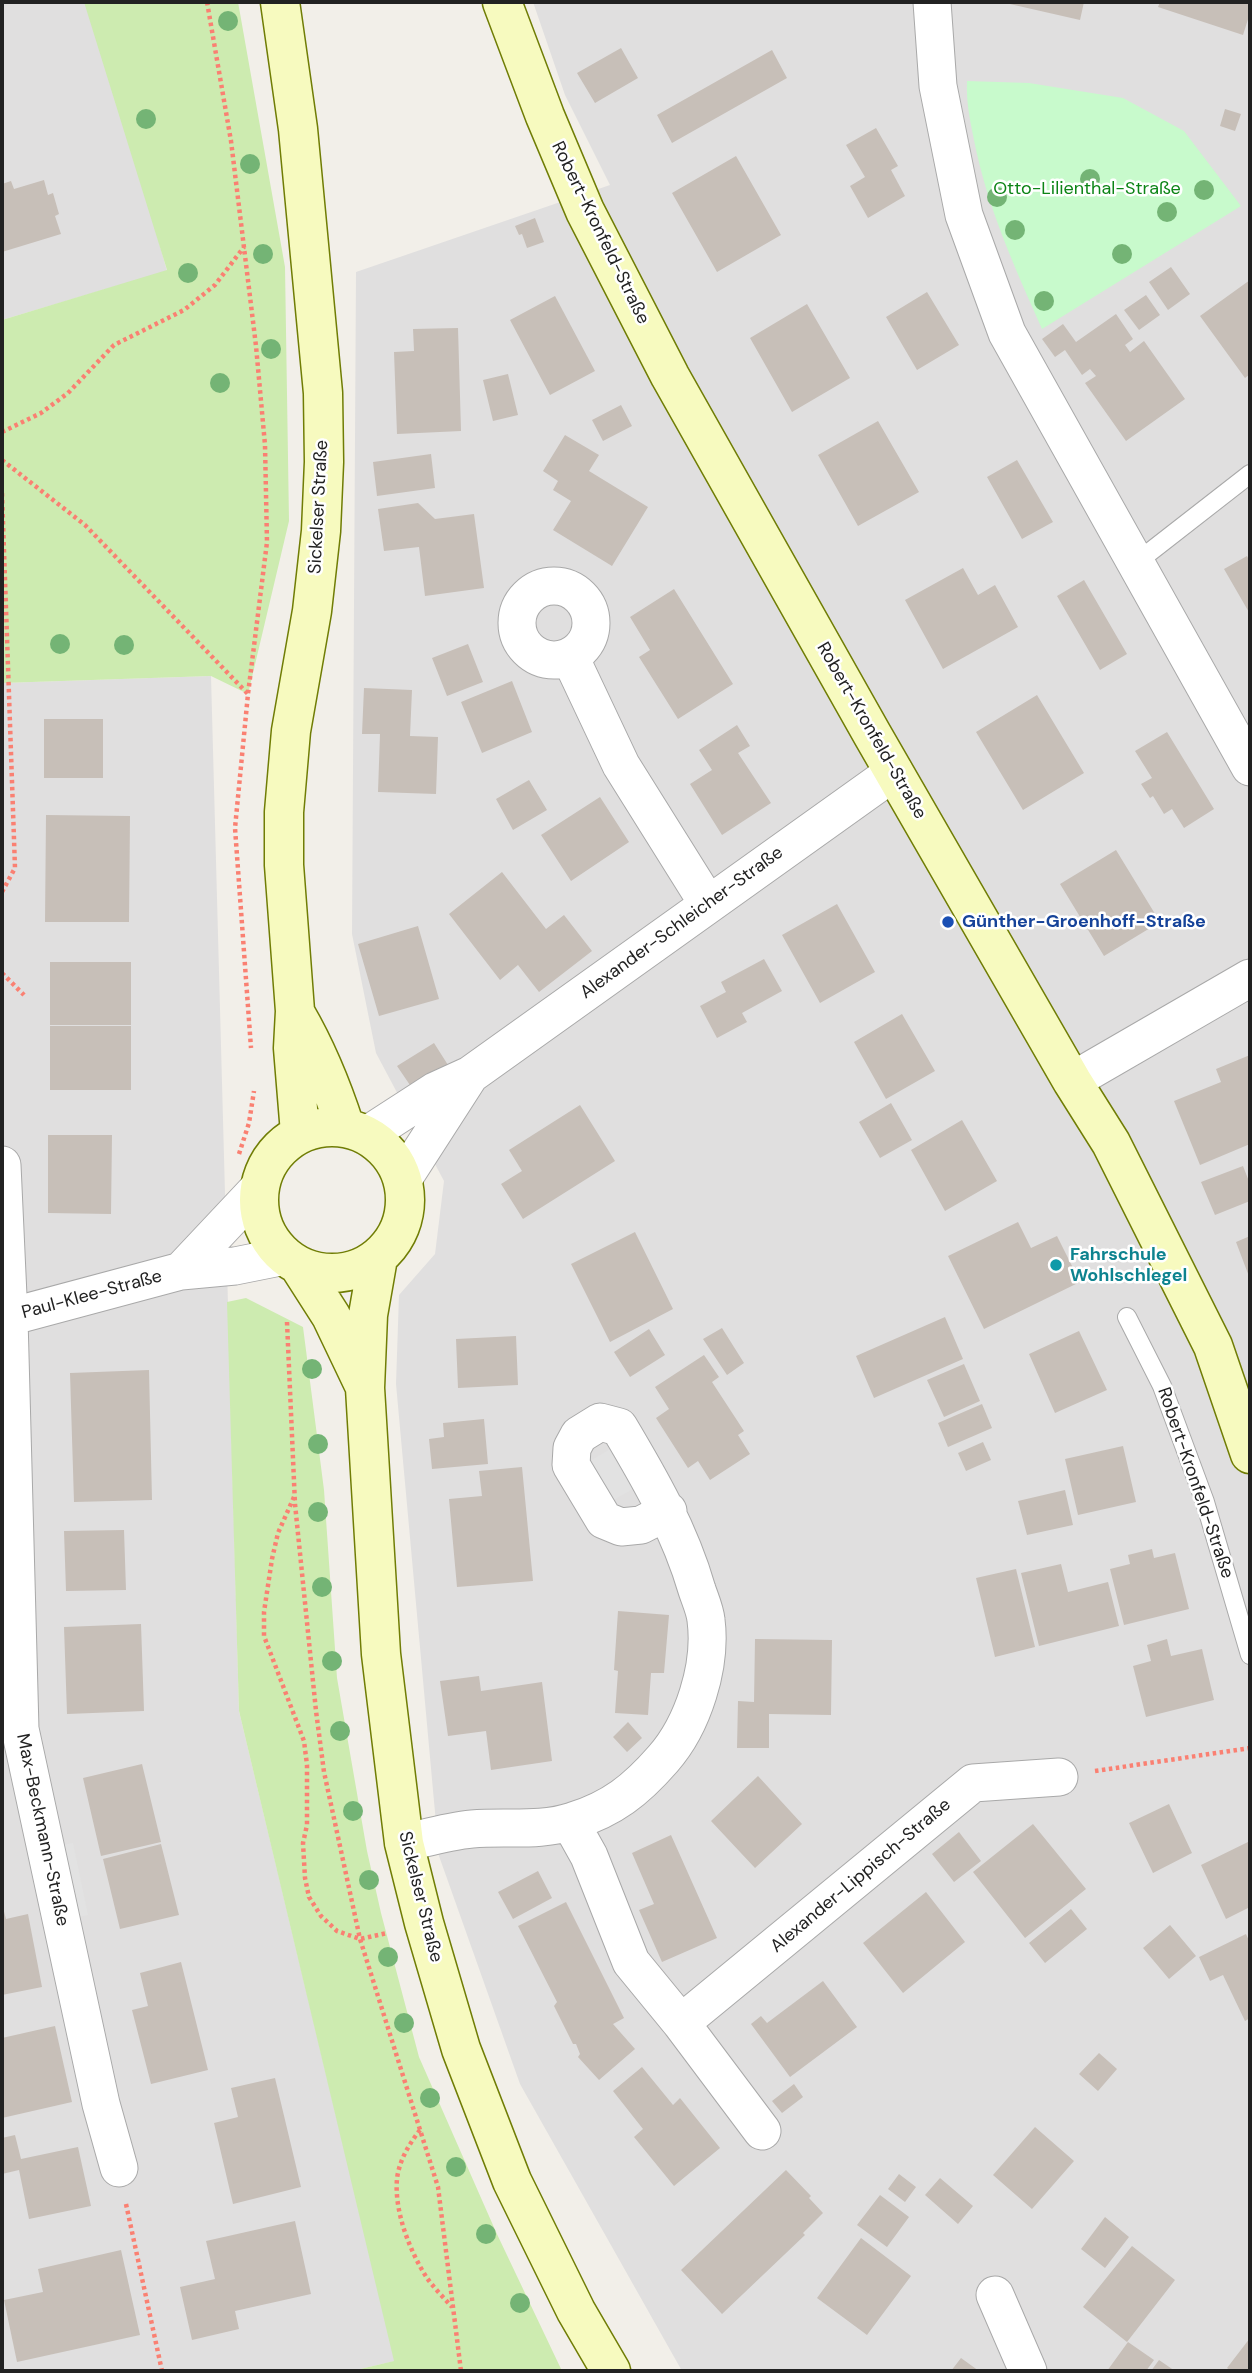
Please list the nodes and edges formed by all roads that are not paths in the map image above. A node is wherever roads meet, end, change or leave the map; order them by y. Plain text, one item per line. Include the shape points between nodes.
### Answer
1 (280, 2) edge
2 (502, 2) edge
3 (932, 2) edge
4 (1250, 474) edge
5 (1137, 562) junction
6 (570, 657) dead end
7 (1250, 767) edge
8 (894, 772) junction
9 (708, 904) junction
10 (1250, 978) edge
11 (295, 1011) junction
12 (470, 1075) junction
13 (1072, 1081) junction
14 (356, 1131) junction
15 (300, 1133) junction
16 (2, 1165) edge
17 (247, 1175) junction
18 (403, 1179) junction
19 (378, 1258) junction
20 (292, 1261) junction
21 (181, 1271) junction
22 (1127, 1317) dead end
23 (5, 1318) edge
24 (365, 1388) junction
25 (1250, 1454) edge
26 (668, 1511) dead end
27 (1250, 1655) edge
28 (1059, 1777) road end
29 (570, 1822) junction
30 (404, 1843) junction
31 (681, 2023) junction
32 (762, 2131) dead end
33 (119, 2168) road end
34 (995, 2295) dead end
35 (611, 2371) edge
36 (1028, 2371) edge

1 - 11 main road, Sickelser Straße via 300,141 323,393 321,531 291,732 284,812
2 - 8 main road, Robert-Kronfeld-Straße via 585,211 670,376
3 - 5 street via 938,86 964,215 1002,320
4 - 5 lane
5 - 7 street
6 - 9 street via 621,765
8 - 9 street, Alexander-Schleicher-Straße
8 - 13 main road, Robert-Kronfeld-Straße
9 - 12 street, Alexander-Schleicher-Straße
10 - 13 street
11 - 14 main road, Sickelser Straße
11 - 15 main road, Sickelser Straße via 293,1048
12 - 14 street, Alexander-Schleicher-Straße
12 - 18 street, Alexander-Schleicher-Straße
13 - 25 main road, Robert-Kronfeld-Straße via 1111,1143 1213,1346
14 - 15 main road via 319,1126
14 - 18 main road via 386,1149
15 - 17 main road via 267,1165
16 - 23 street, Max-Beckmann-Straße
17 - 20 main road via 266,1231
17 - 21 street, Paul-Klee-Straße
18 - 19 main road via 405,1214 390,1246
19 - 20 main road via 346,1272 322,1273
19 - 24 main road, Sickelser Straße via 368,1315
20 - 21 street, Paul-Klee-Straße
20 - 24 main road, Sickelser Straße via 331,1316
21 - 23 street, Paul-Klee-Straße
22 - 27 lane, Robert-Kronfeld-Straße via 1162,1386 1205,1502
23 - 33 street, Max-Beckmann-Straße via 20,1729
24 - 30 main road, Sickelser Straße via 381,1654
26 - 29 street via 706,1620 705,1662 694,1707 677,1744 642,1784 614,1805
28 - 31 street, Alexander-Lippisch-Straße via 973,1783
29 - 30 street via 527,1829 471,1829
29 - 31 street via 589,1856 631,1962
30 - 35 main road, Sickelser Straße via 461,2049 512,2181
31 - 32 street
34 - 36 street

